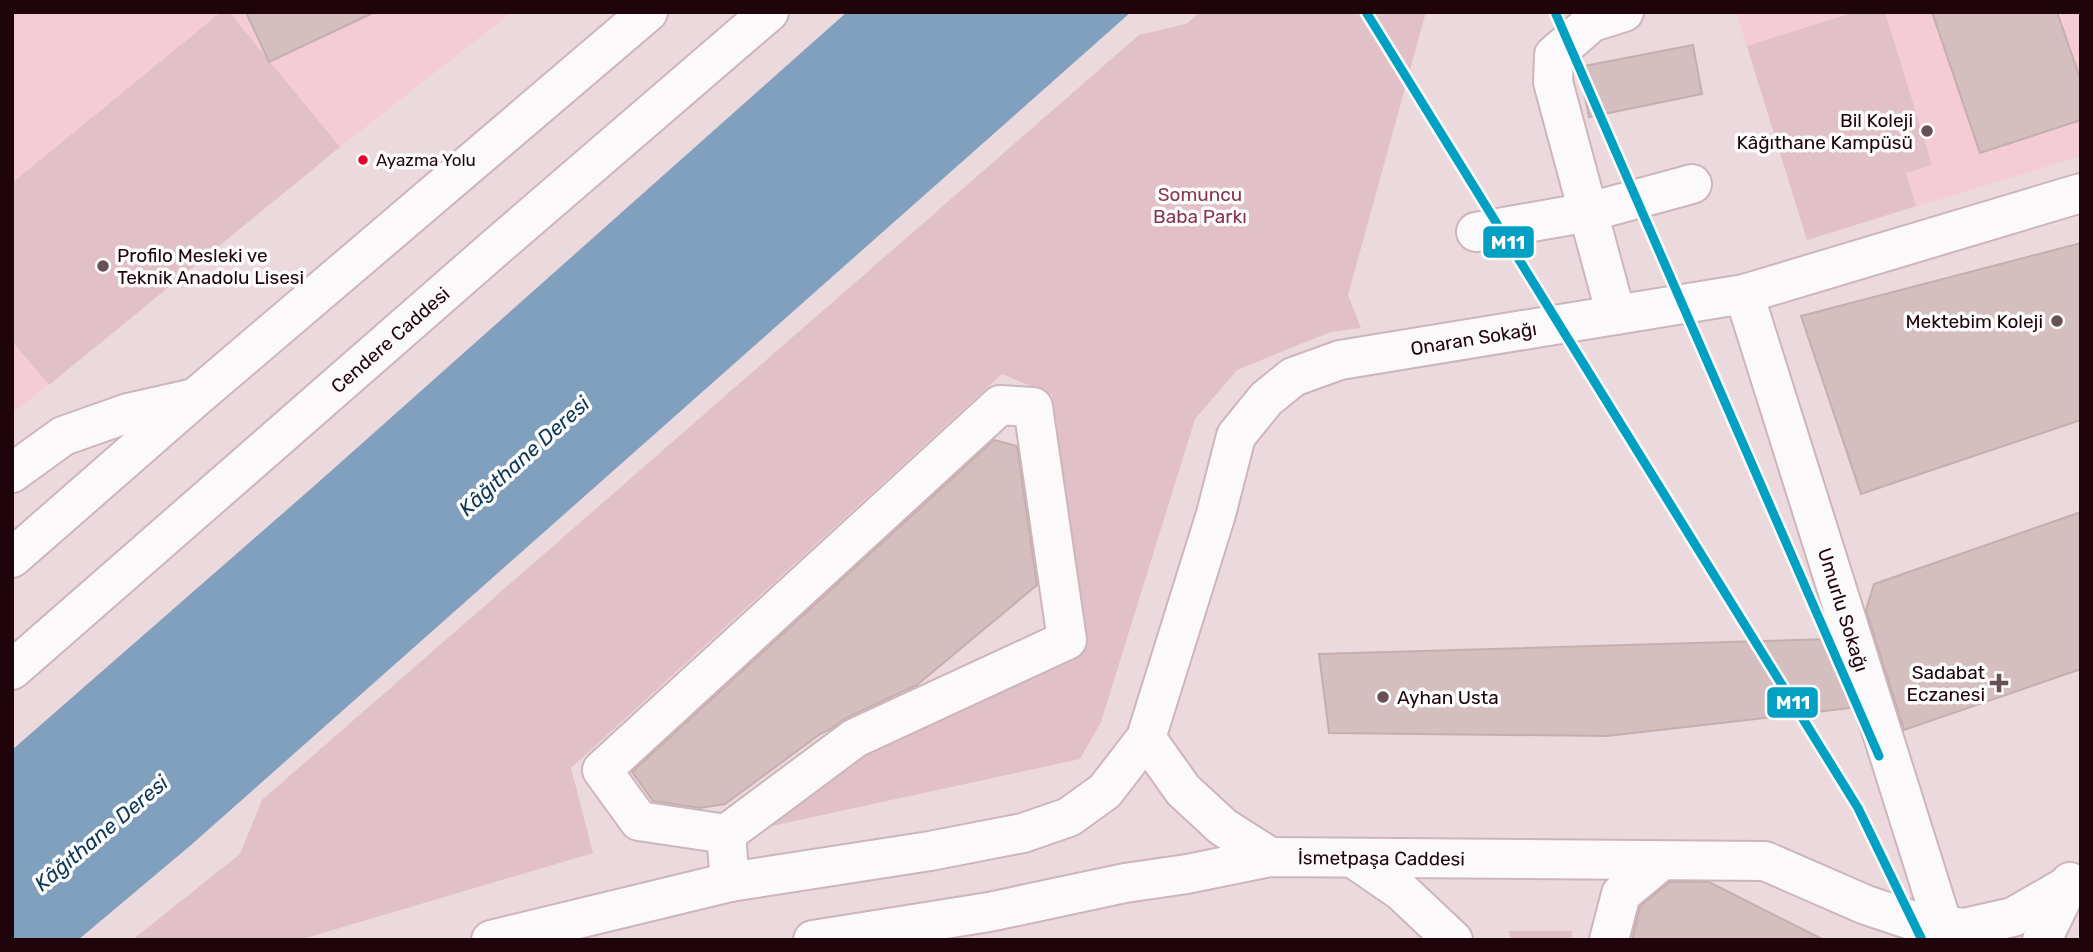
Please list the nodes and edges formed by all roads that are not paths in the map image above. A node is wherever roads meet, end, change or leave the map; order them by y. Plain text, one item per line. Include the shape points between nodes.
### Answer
1 (648, 12) edge
2 (769, 12) edge
3 (1624, 12) edge
4 (1692, 184) dead end
5 (2081, 192) edge
6 (1589, 212) junction
7 (1476, 232) dead end
8 (1744, 293) junction
9 (1616, 314) junction
10 (195, 397) junction
11 (12, 474) edge
12 (12, 558) edge
13 (12, 670) edge
14 (1146, 738) junction
15 (726, 834) junction
16 (1270, 857) junction
17 (1353, 858) junction
18 (1661, 861) junction
19 (2074, 875) edge
20 (730, 882) junction
21 (1866, 905) junction
22 (1943, 926) junction
23 (491, 940) edge
24 (813, 940) edge
25 (1453, 940) edge
26 (1609, 940) edge
27 (1880, 940) edge
28 (2042, 940) edge

1 - 10 main road
2 - 13 main road, Cendere Caddesi
3 - 6 main road via 1592,22 1554,55 1552,82
4 - 6 main road
5 - 8 main road, Onaran Sokağı
6 - 7 main road
6 - 9 main road
8 - 9 main road, Onaran Sokağı
8 - 22 main road, Umurlu Sokağı
9 - 14 main road, Onaran Sokağı via 1340,360 1293,377 1266,399 1236,436
10 - 11 main road via 128,413 63,436
10 - 12 main road
14 - 16 main road via 1183,790 1223,827
14 - 20 main road via 1105,790 1069,817 1023,833
15 - 15 main road via 855,738 1067,640 1033,407 1000,405 602,770 639,821
15 - 20 main road
16 - 17 main road, İsmetpaşa Caddesi
16 - 24 main road, İsmetpaşa Caddesi via 989,912
17 - 18 main road, İsmetpaşa Caddesi
17 - 25 main road via 1401,891
18 - 21 main road, İsmetpaşa Caddesi via 1765,861
18 - 26 main road via 1621,894
19 - 22 main road, İsmetpaşa Caddesi via 2012,917 1964,928
19 - 28 main road
20 - 23 main road
21 - 22 main road, İsmetpaşa Caddesi
21 - 27 main road

